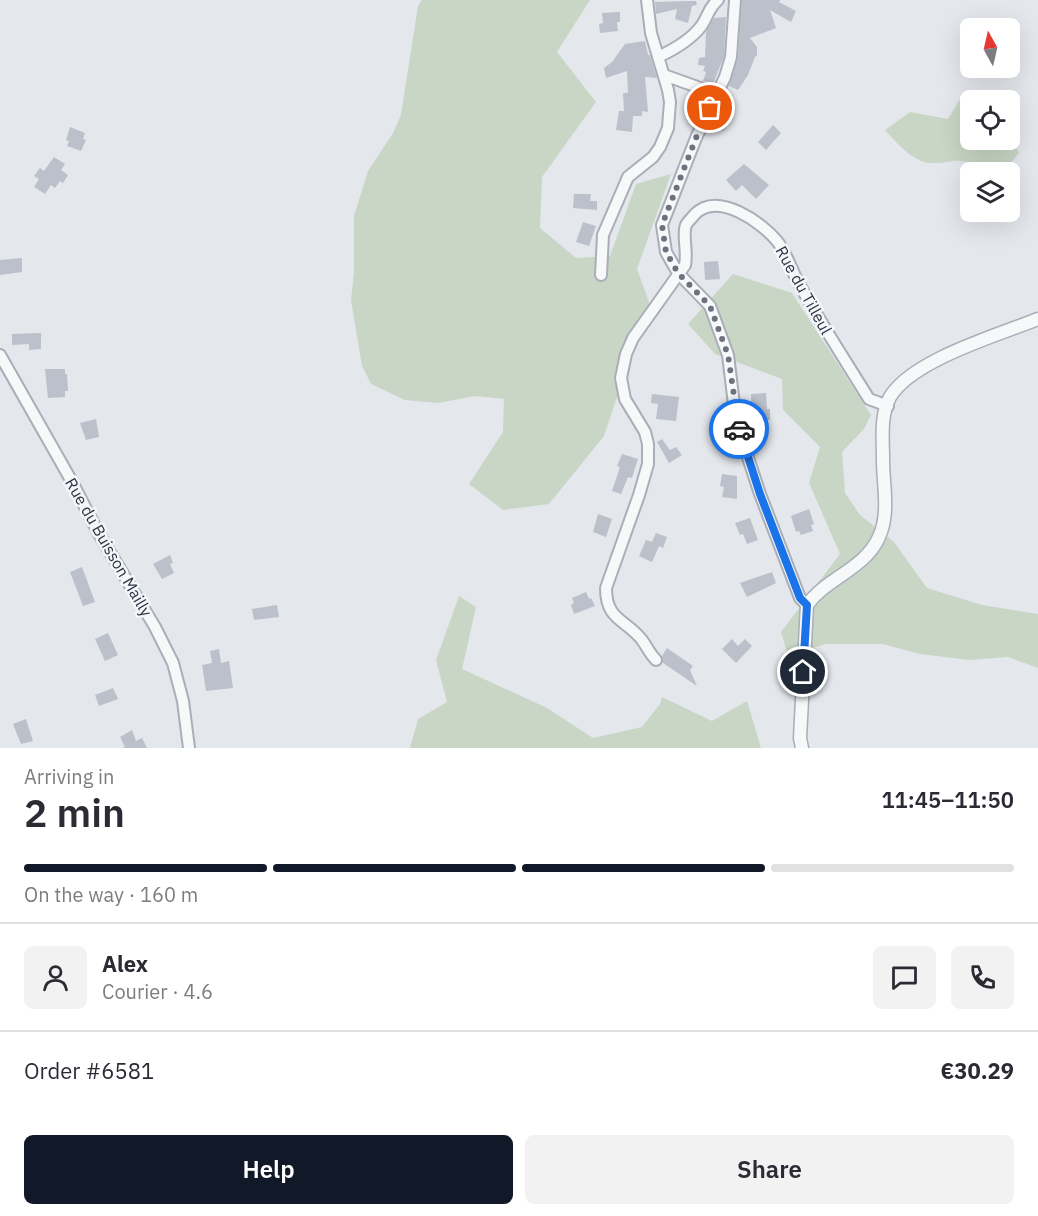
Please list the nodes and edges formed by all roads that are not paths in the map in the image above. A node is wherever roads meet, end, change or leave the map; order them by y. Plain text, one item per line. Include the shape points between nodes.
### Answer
1 (647, 0) edge
2 (718, 0) edge
3 (735, 0) edge
4 (658, 57) junction
5 (664, 75) junction
6 (717, 94) junction
7 (678, 273) junction
8 (601, 275) dead end
9 (1038, 319) edge
10 (0, 355) edge
11 (888, 406) junction
12 (807, 605) junction
13 (656, 660) dead end
14 (189, 748) edge
15 (802, 748) edge

1 - 4 street
2 - 4 street via 696,31
3 - 6 street via 730,57
4 - 5 street
5 - 6 street
5 - 8 street via 670,102 668,128 653,158 628,177 603,235
6 - 7 street via 662,225 666,252
7 - 11 street, Rue du Tilleul via 688,254 686,224 698,212 706,206 718,206 749,217 778,242 869,399
7 - 12 street via 710,306 728,355 736,421 800,598
7 - 13 street, Rue du Tilleul via 626,354 621,378 625,399 645,432 648,464 606,588 612,614 641,639
9 - 11 street via 918,369 890,398
10 - 14 street, Rue du Buisson Mailly via 173,663
11 - 12 street via 883,422 885,514 879,537 866,557 815,593
12 - 15 street

